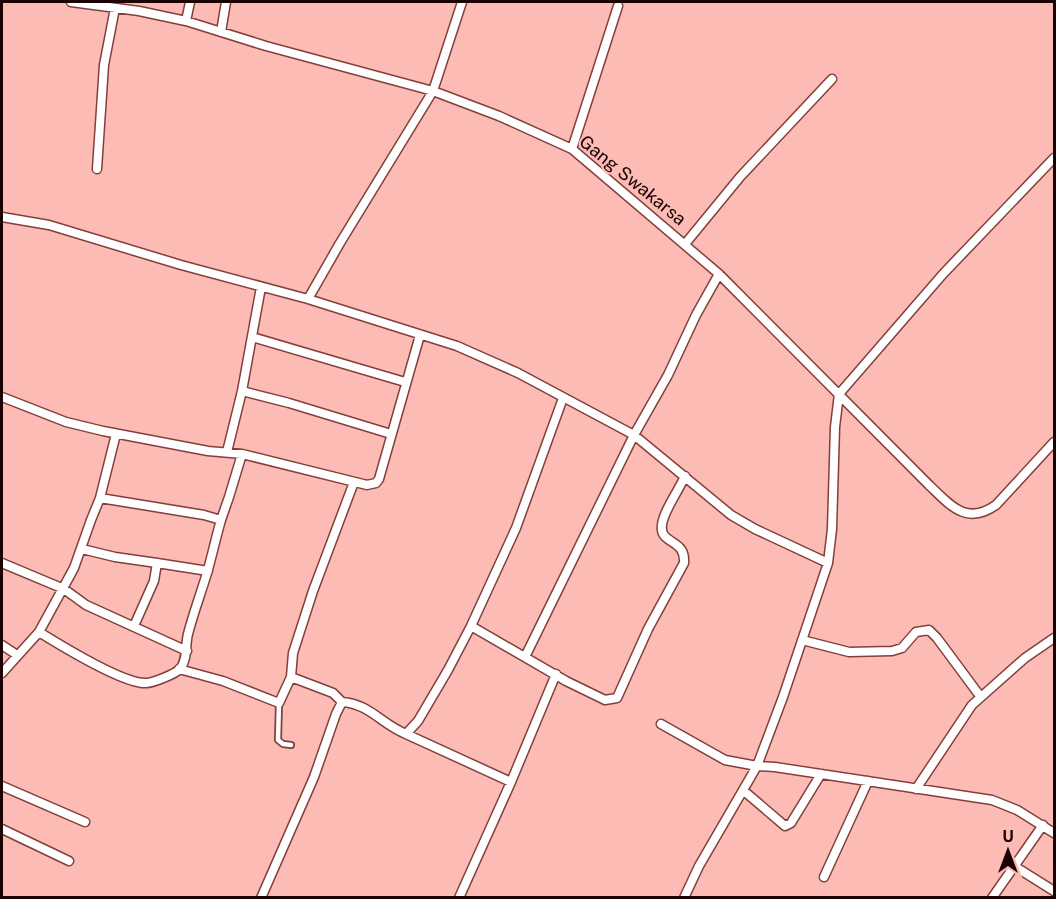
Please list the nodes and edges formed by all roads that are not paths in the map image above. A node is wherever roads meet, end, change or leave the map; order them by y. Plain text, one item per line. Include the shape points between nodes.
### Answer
1 (71, 2) edge
2 (190, 2) edge
3 (226, 2) edge
4 (462, 2) edge
5 (618, 6) dead end
6 (115, 8) junction
7 (186, 21) junction
8 (221, 32) junction
9 (832, 79) dead end
10 (433, 91) junction
11 (572, 149) junction
12 (1054, 159) edge
13 (1047, 166) junction
14 (97, 168) dead end
15 (1054, 176) edge
16 (2, 217) edge
17 (685, 244) junction
18 (719, 274) junction
19 (261, 287) junction
20 (308, 299) junction
21 (420, 335) junction
22 (252, 337) junction
23 (405, 382) junction
24 (242, 391) junction
25 (839, 394) junction
26 (2, 397) edge
27 (563, 398) junction
28 (116, 434) junction
29 (391, 434) junction
30 (634, 435) junction
31 (1054, 442) edge
32 (227, 452) junction
33 (242, 454) junction
34 (685, 476) junction
35 (354, 482) junction
36 (100, 498) junction
37 (221, 520) junction
38 (82, 549) junction
39 (2, 563) edge
40 (158, 563) junction
41 (828, 563) junction
42 (208, 571) junction
43 (64, 588) junction
44 (134, 626) junction
45 (471, 626) junction
46 (39, 632) junction
47 (1054, 638) edge
48 (802, 640) junction
49 (2, 645) edge
50 (187, 651) junction
51 (18, 655) junction
52 (525, 657) junction
53 (179, 669) junction
54 (2, 673) edge
55 (556, 674) junction
56 (291, 677) junction
57 (980, 696) junction
58 (342, 702) junction
59 (279, 703) junction
60 (661, 724) dead end
61 (406, 734) junction
62 (291, 745) dead end
63 (757, 766) junction
64 (820, 774) junction
65 (868, 781) junction
66 (511, 782) junction
67 (2, 786) edge
68 (916, 789) junction
69 (744, 791) junction
70 (85, 822) dead end
71 (1043, 825) junction
72 (2, 829) edge
73 (1054, 833) edge
74 (69, 861) dead end
75 (1014, 866) junction
76 (824, 877) dead end
77 (1054, 891) edge
78 (261, 897) edge
79 (459, 897) edge
80 (684, 897) edge
81 (992, 897) edge

1 - 6 street, Gang Swakarsa
2 - 7 street
3 - 8 street
4 - 10 street
5 - 11 street
6 - 7 street, Gang Swakarsa
6 - 14 street via 104,66
7 - 8 street, Gang Swakarsa
8 - 10 street, Gang Swakarsa
9 - 17 street via 740,177
10 - 11 street, Gang Swakarsa
10 - 20 street
11 - 17 street, Gang Swakarsa
12 - 13 street
13 - 15 street
13 - 25 street via 943,274
16 - 19 street via 49,225
17 - 18 street, Gang Swakarsa
18 - 25 street, Gang Swakarsa
18 - 30 street
19 - 20 street
19 - 22 street
20 - 21 street
21 - 23 street
21 - 27 street via 457,346
22 - 23 street
22 - 24 street
23 - 29 street
24 - 29 street
24 - 32 street
25 - 31 street, Gang Swakarsa via 961,513 986,512 996,506
25 - 41 street
26 - 28 street via 66,422
27 - 30 street
27 - 45 street via 516,528
28 - 32 street
28 - 36 street
29 - 35 street via 376,483
30 - 34 street
30 - 52 street
32 - 33 street
33 - 35 street
33 - 37 street
34 - 41 street via 731,515
34 - 55 street via 662,523 666,539 685,554 684,563 617,698 605,700
35 - 56 street via 313,591 293,653
36 - 37 street
36 - 38 street
37 - 42 street
38 - 40 street
38 - 43 street
39 - 43 street
40 - 42 street
40 - 44 street
41 - 48 street
42 - 50 street via 187,637
43 - 44 street via 86,605
43 - 46 street
44 - 50 street
45 - 52 street
45 - 61 street via 418,722
46 - 51 street
46 - 53 street via 63,648 140,683 157,681
47 - 57 street
48 - 57 street via 849,652 892,651 902,648 916,632 929,630
48 - 63 street
49 - 51 street
50 - 53 street
51 - 54 street
52 - 55 street
53 - 59 street
55 - 66 street
56 - 58 street via 333,693
56 - 59 street
57 - 68 street via 957,724
58 - 61 street via 362,705
58 - 78 street
59 - 62 lane via 278,740
60 - 63 street via 725,760
61 - 66 street
63 - 64 street
63 - 69 street
64 - 65 street
64 - 69 street via 791,823 785,826
65 - 68 street
65 - 76 street
66 - 79 street
67 - 70 street
68 - 71 street via 992,800
69 - 80 street
71 - 73 street
71 - 75 street
72 - 74 street
75 - 77 street
75 - 81 street

